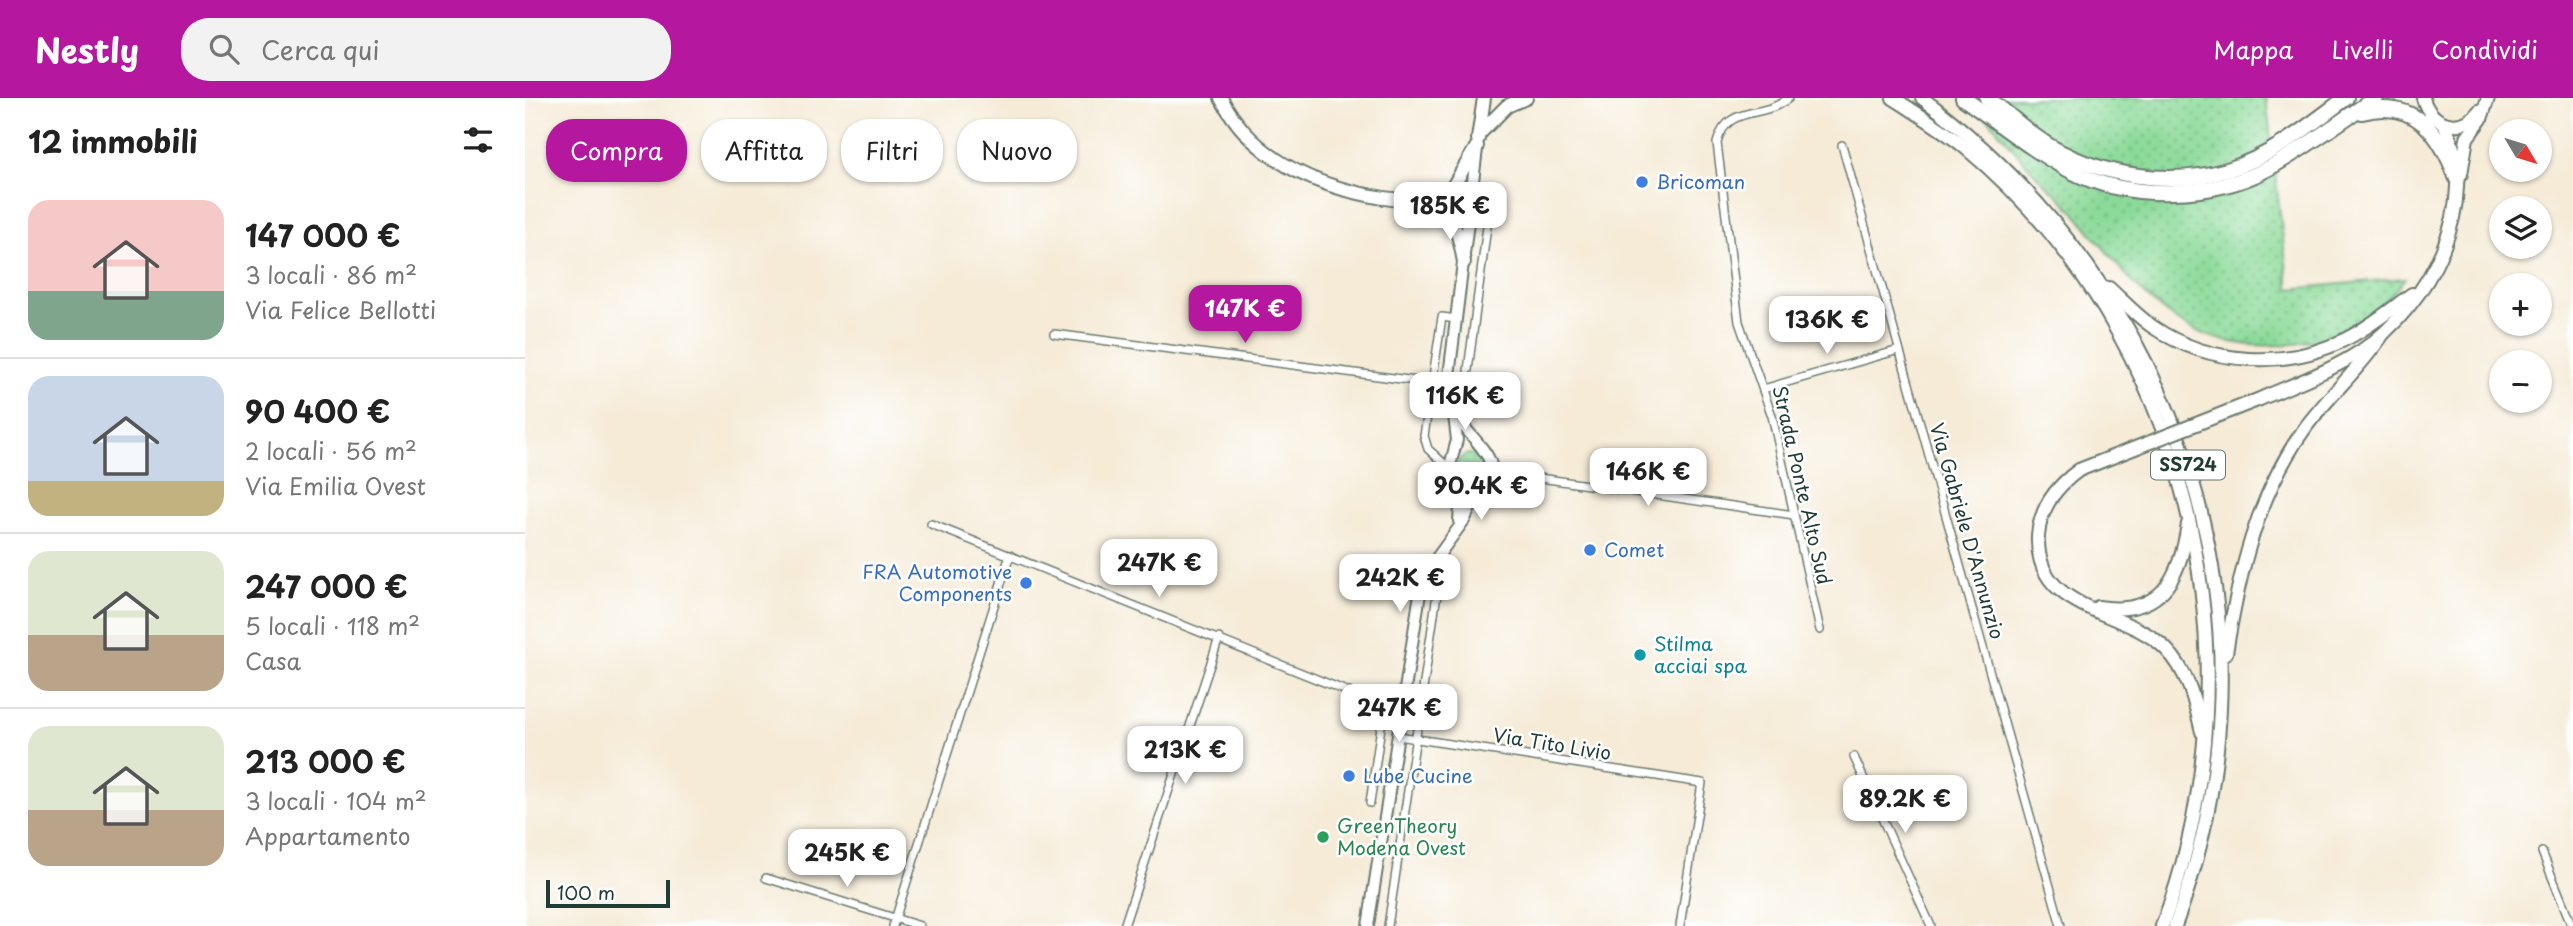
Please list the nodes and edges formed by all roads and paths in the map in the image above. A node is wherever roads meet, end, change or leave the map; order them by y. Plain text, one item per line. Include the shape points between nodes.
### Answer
1 (1221, 98) edge
2 (1483, 98) edge
3 (1525, 98) edge
4 (1789, 98) edge
5 (1893, 98) edge
6 (1922, 98) edge
7 (1963, 98) edge
8 (1987, 98) edge
9 (2346, 98) edge
10 (2376, 98) edge
11 (2423, 98) edge
12 (2486, 98) edge
13 (2348, 116) junction
14 (2466, 123) junction
15 (2444, 124) junction
16 (1478, 140) junction
17 (1842, 145) dead end
18 (2457, 178) junction
19 (1415, 202) junction
20 (1488, 219) dead end
21 (1464, 262) junction
22 (1482, 264) junction
23 (2095, 275) junction
24 (2421, 288) junction
25 (1456, 319) junction
26 (1054, 334) dead end
27 (2383, 334) junction
28 (1899, 349) junction
29 (1468, 370) dead end
30 (1432, 383) junction
31 (1763, 389) junction
32 (1455, 413) junction
33 (1482, 451) junction
34 (1449, 459) junction
35 (1490, 461) junction
36 (1506, 473) junction
37 (1489, 478) junction
38 (1455, 484) junction
39 (1480, 487) junction
40 (2189, 513) junction
41 (1794, 515) junction
42 (932, 524) dead end
43 (1452, 536) junction
44 (1010, 555) junction
45 (1441, 566) dead end
46 (2079, 604) junction
47 (1819, 629) dead end
48 (1219, 638) junction
49 (2222, 674) junction
50 (1384, 706) junction
51 (1401, 713) junction
52 (1398, 736) junction
53 (1414, 739) junction
54 (2204, 742) junction
55 (1854, 757) dead end
56 (1370, 803) dead end
57 (2542, 852) dead end
58 (766, 878) dead end
59 (894, 922) edge
60 (920, 926) edge
61 (1124, 926) edge
62 (1369, 926) edge
63 (1388, 926) edge
64 (1680, 926) edge
65 (1931, 926) edge
66 (2061, 926) edge
67 (2162, 926) edge
68 (2175, 926) edge
69 (2572, 926) edge

1 - 19 main road via 1250,138 1294,170 1350,191
2 - 16 main road
3 - 16 main road via 1507,106
4 - 31 street, Strada Ponte Alto Sud via 1781,105 1736,117 1721,128 1717,143 1739,322
5 - 40 main road, SS724 via 1967,149 2013,192 2070,258 2143,381
6 - 23 main road, SS724 via 2019,183
7 - 13 highway via 2076,174 2102,183 2169,192 2217,187 2266,170
8 - 9 highway via 2050,147 2143,177 2173,178 2227,170 2292,139
10 - 13 highway
11 - 15 main road via 2429,113
12 - 14 main road
12 - 18 main road via 2481,119 2467,138
13 - 18 highway via 2382,106 2413,116 2441,140
14 - 15 main road
14 - 18 main road via 2459,138
15 - 18 main road via 2451,138
16 - 19 main road via 1452,188
16 - 21 main road
17 - 28 street, Via Gabriele D'Annunzio
18 - 24 main road via 2450,232
19 - 21 main road via 1436,208 1456,228
20 - 22 street
21 - 22 street
21 - 25 main road
22 - 29 street
23 - 24 main road via 2151,326 2187,346 2231,359 2316,352 2364,330
23 - 49 main road, SS724 via 2133,335 2187,461 2207,538
24 - 27 main road
25 - 30 street via 1442,317
25 - 32 main road via 1449,376
26 - 30 street
27 - 46 main road, bridge via 2360,351 2260,398 2079,470 2063,482 2040,521 2040,556 2055,587
27 - 49 main road via 2305,428 2271,484 2247,550
28 - 31 street
28 - 66 street, Via Gabriele D'Annunzio
30 - 34 street via 1424,436 1428,449
31 - 41 street, Strada Ponte Alto Sud
32 - 33 main road
32 - 34 main road via 1457,440
33 - 34 main road via 1467,447
33 - 35 main road
34 - 38 main road
35 - 36 street
35 - 37 main road
36 - 37 street
36 - 41 street
37 - 39 main road
38 - 39 main road via 1467,489
38 - 43 main road via 1462,502
39 - 43 main road
40 - 46 main road via 2182,561 2160,593 2141,604 2113,609
40 - 54 main road, SS724 via 2208,635
41 - 47 street, Strada Ponte Alto Sud
42 - 44 street
43 - 51 main road via 1421,587
44 - 48 street
44 - 59 street
45 - 53 street
46 - 54 main road via 2138,627 2168,651 2186,680
48 - 50 street
48 - 61 street
49 - 68 main road, SS724 via 2218,756 2205,827
50 - 51 street
50 - 56 street
51 - 52 main road
52 - 53 street, Via Tito Livio
52 - 62 main road
53 - 63 street
53 - 64 street, Via Tito Livio via 1702,783
54 - 67 main road, SS724 via 2190,827
55 - 65 street
57 - 69 street
58 - 59 street
59 - 60 street

